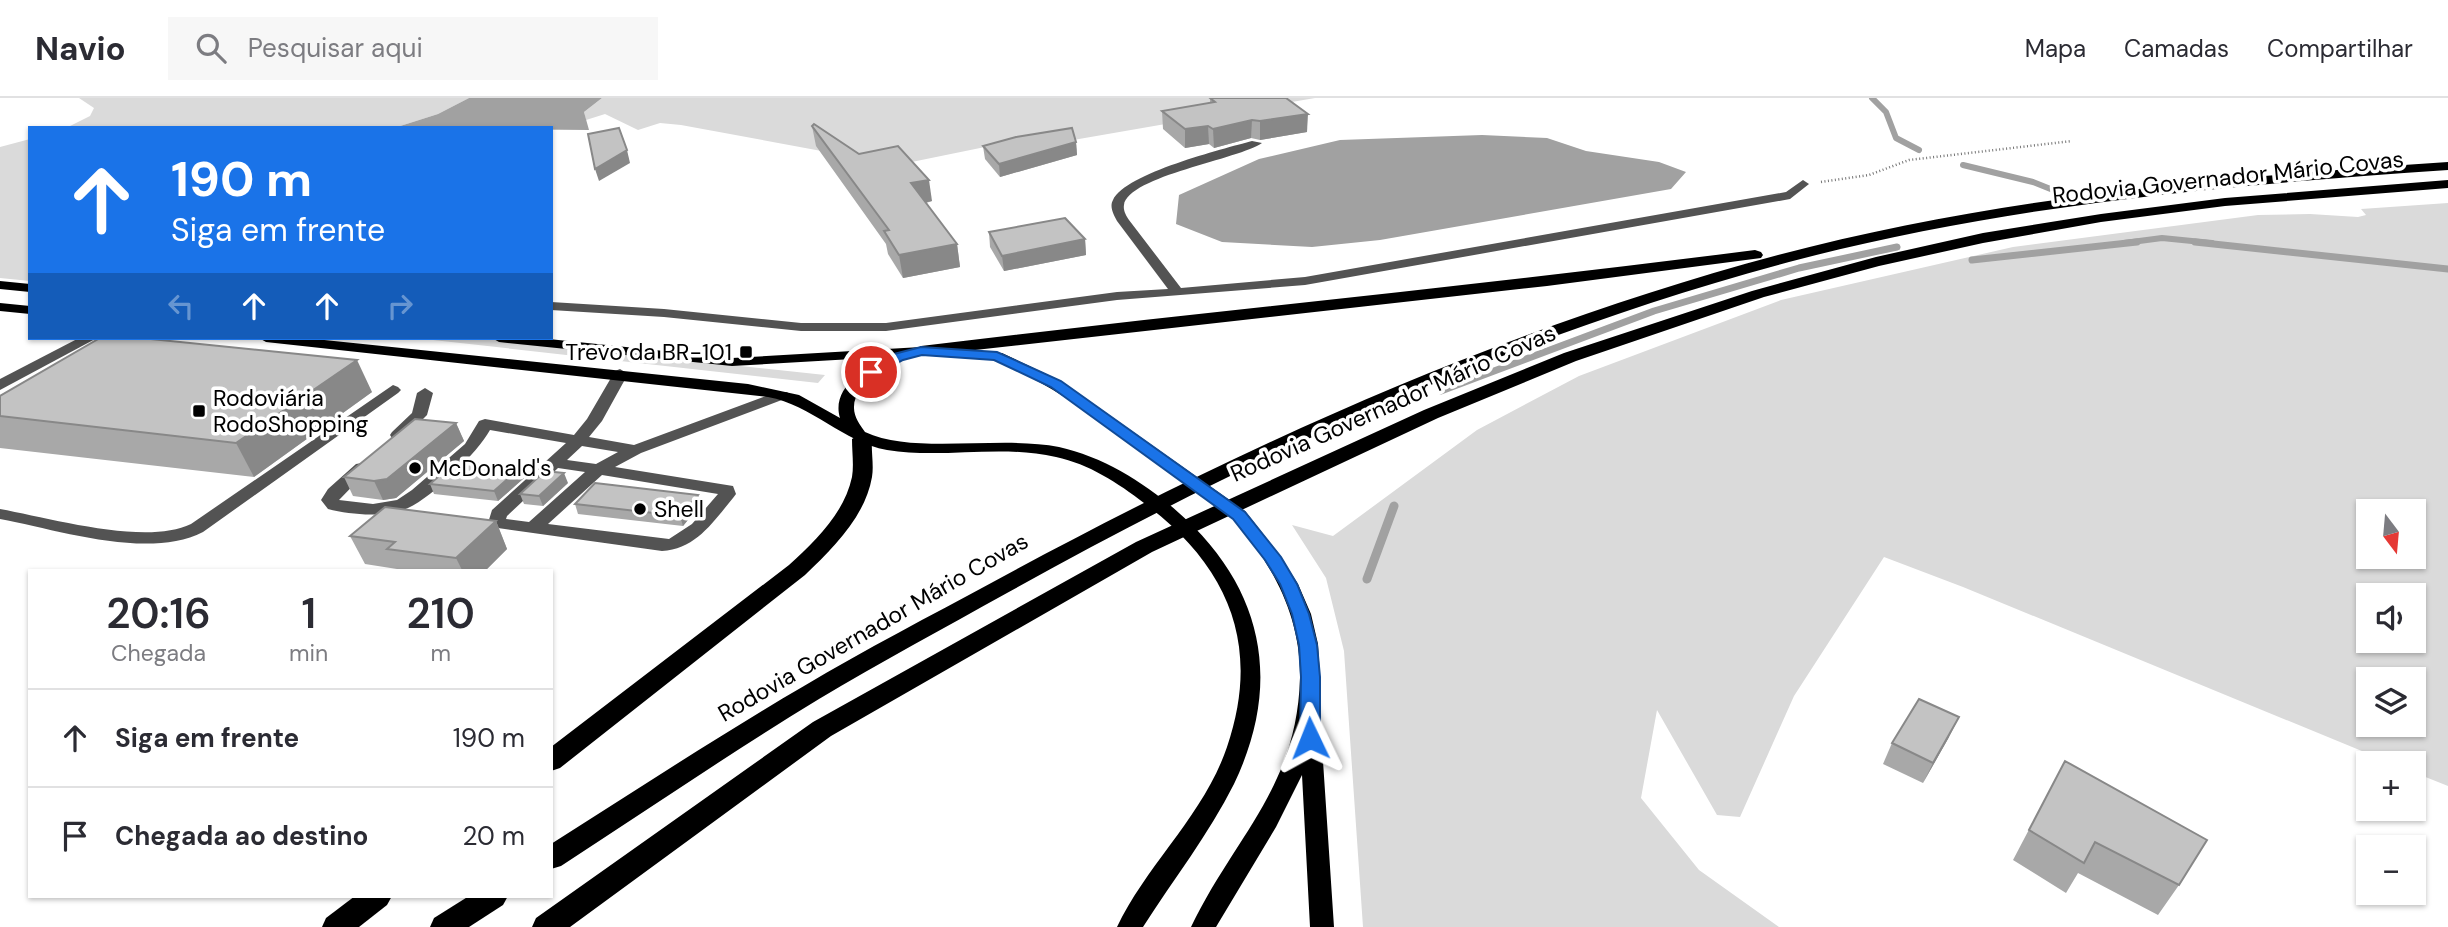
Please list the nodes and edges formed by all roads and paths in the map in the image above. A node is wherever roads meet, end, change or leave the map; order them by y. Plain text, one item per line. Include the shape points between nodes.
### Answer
1 (2072, 141) dead end
2 (1256, 143) dead end
3 (2448, 166) edge
4 (1803, 184) joint
5 (2448, 184) edge
6 (1902, 231) junction
7 (0, 285) edge
8 (28, 288) edge
9 (1177, 292) junction
10 (553, 306) edge
11 (0, 307) edge
12 (28, 310) edge
13 (86, 340) edge
14 (286, 340) edge
15 (532, 340) edge
16 (921, 351) junction
17 (620, 374) junction
18 (0, 386) edge
19 (393, 390) dead end
20 (425, 393) dead end
21 (782, 395) junction
22 (862, 439) junction
23 (577, 442) junction
24 (635, 450) junction
25 (554, 463) junction
26 (598, 469) junction
27 (0, 514) edge
28 (533, 528) junction
29 (1308, 711) junction
30 (553, 759) edge
31 (553, 858) edge
32 (374, 898) edge
33 (490, 898) edge
34 (337, 927) edge
35 (445, 927) edge
36 (547, 927) edge
37 (1129, 927) edge
38 (1203, 927) edge
39 (1322, 927) edge

1 - 4 path via 1909,160 1869,175
2 - 9 street via 1171,169 1118,201 1131,232
3 - 6 highway, Rodovia Governador Mário Covas via 2168,189
4 - 9 street via 1790,195 1423,262 1291,283
5 - 36 highway, Rodovia Governador Mário Covas via 2291,195 2101,218 1971,241 1697,312 1570,357 1431,414 1144,547 822,729
6 - 16 highway via 1583,277
6 - 31 highway, Rodovia Governador Mário Covas via 1712,279 1535,336 1395,391 1244,460 1104,528 796,701
7 - 8 main road
9 - 10 street via 857,329
11 - 12 main road
13 - 18 street
14 - 17 main road
15 - 16 main road via 732,362
16 - 22 main road via 871,372 853,388 845,404 849,421
16 - 29 main road via 997,356 1056,384 1239,515 1289,584 1301,614 1308,645
17 - 21 main road
17 - 23 street
19 - 27 street via 197,527 175,537 136,539
20 - 23 street via 419,415 334,493 334,505 373,509 402,504 472,447 485,424
21 - 22 main road
21 - 24 street
22 - 30 highway via 857,492 819,549
22 - 37 main road via 920,447 1018,446 1089,461 1133,484 1190,531 1226,576 1247,628 1251,687 1247,718 1223,784
23 - 24 street
23 - 25 street
24 - 26 street
25 - 26 street
25 - 28 street via 498,514 496,521
26 - 28 street
26 - 28 street via 727,489 727,494 684,540 672,545
29 - 38 main road via 1288,783
29 - 39 main road
32 - 34 highway
33 - 35 highway

